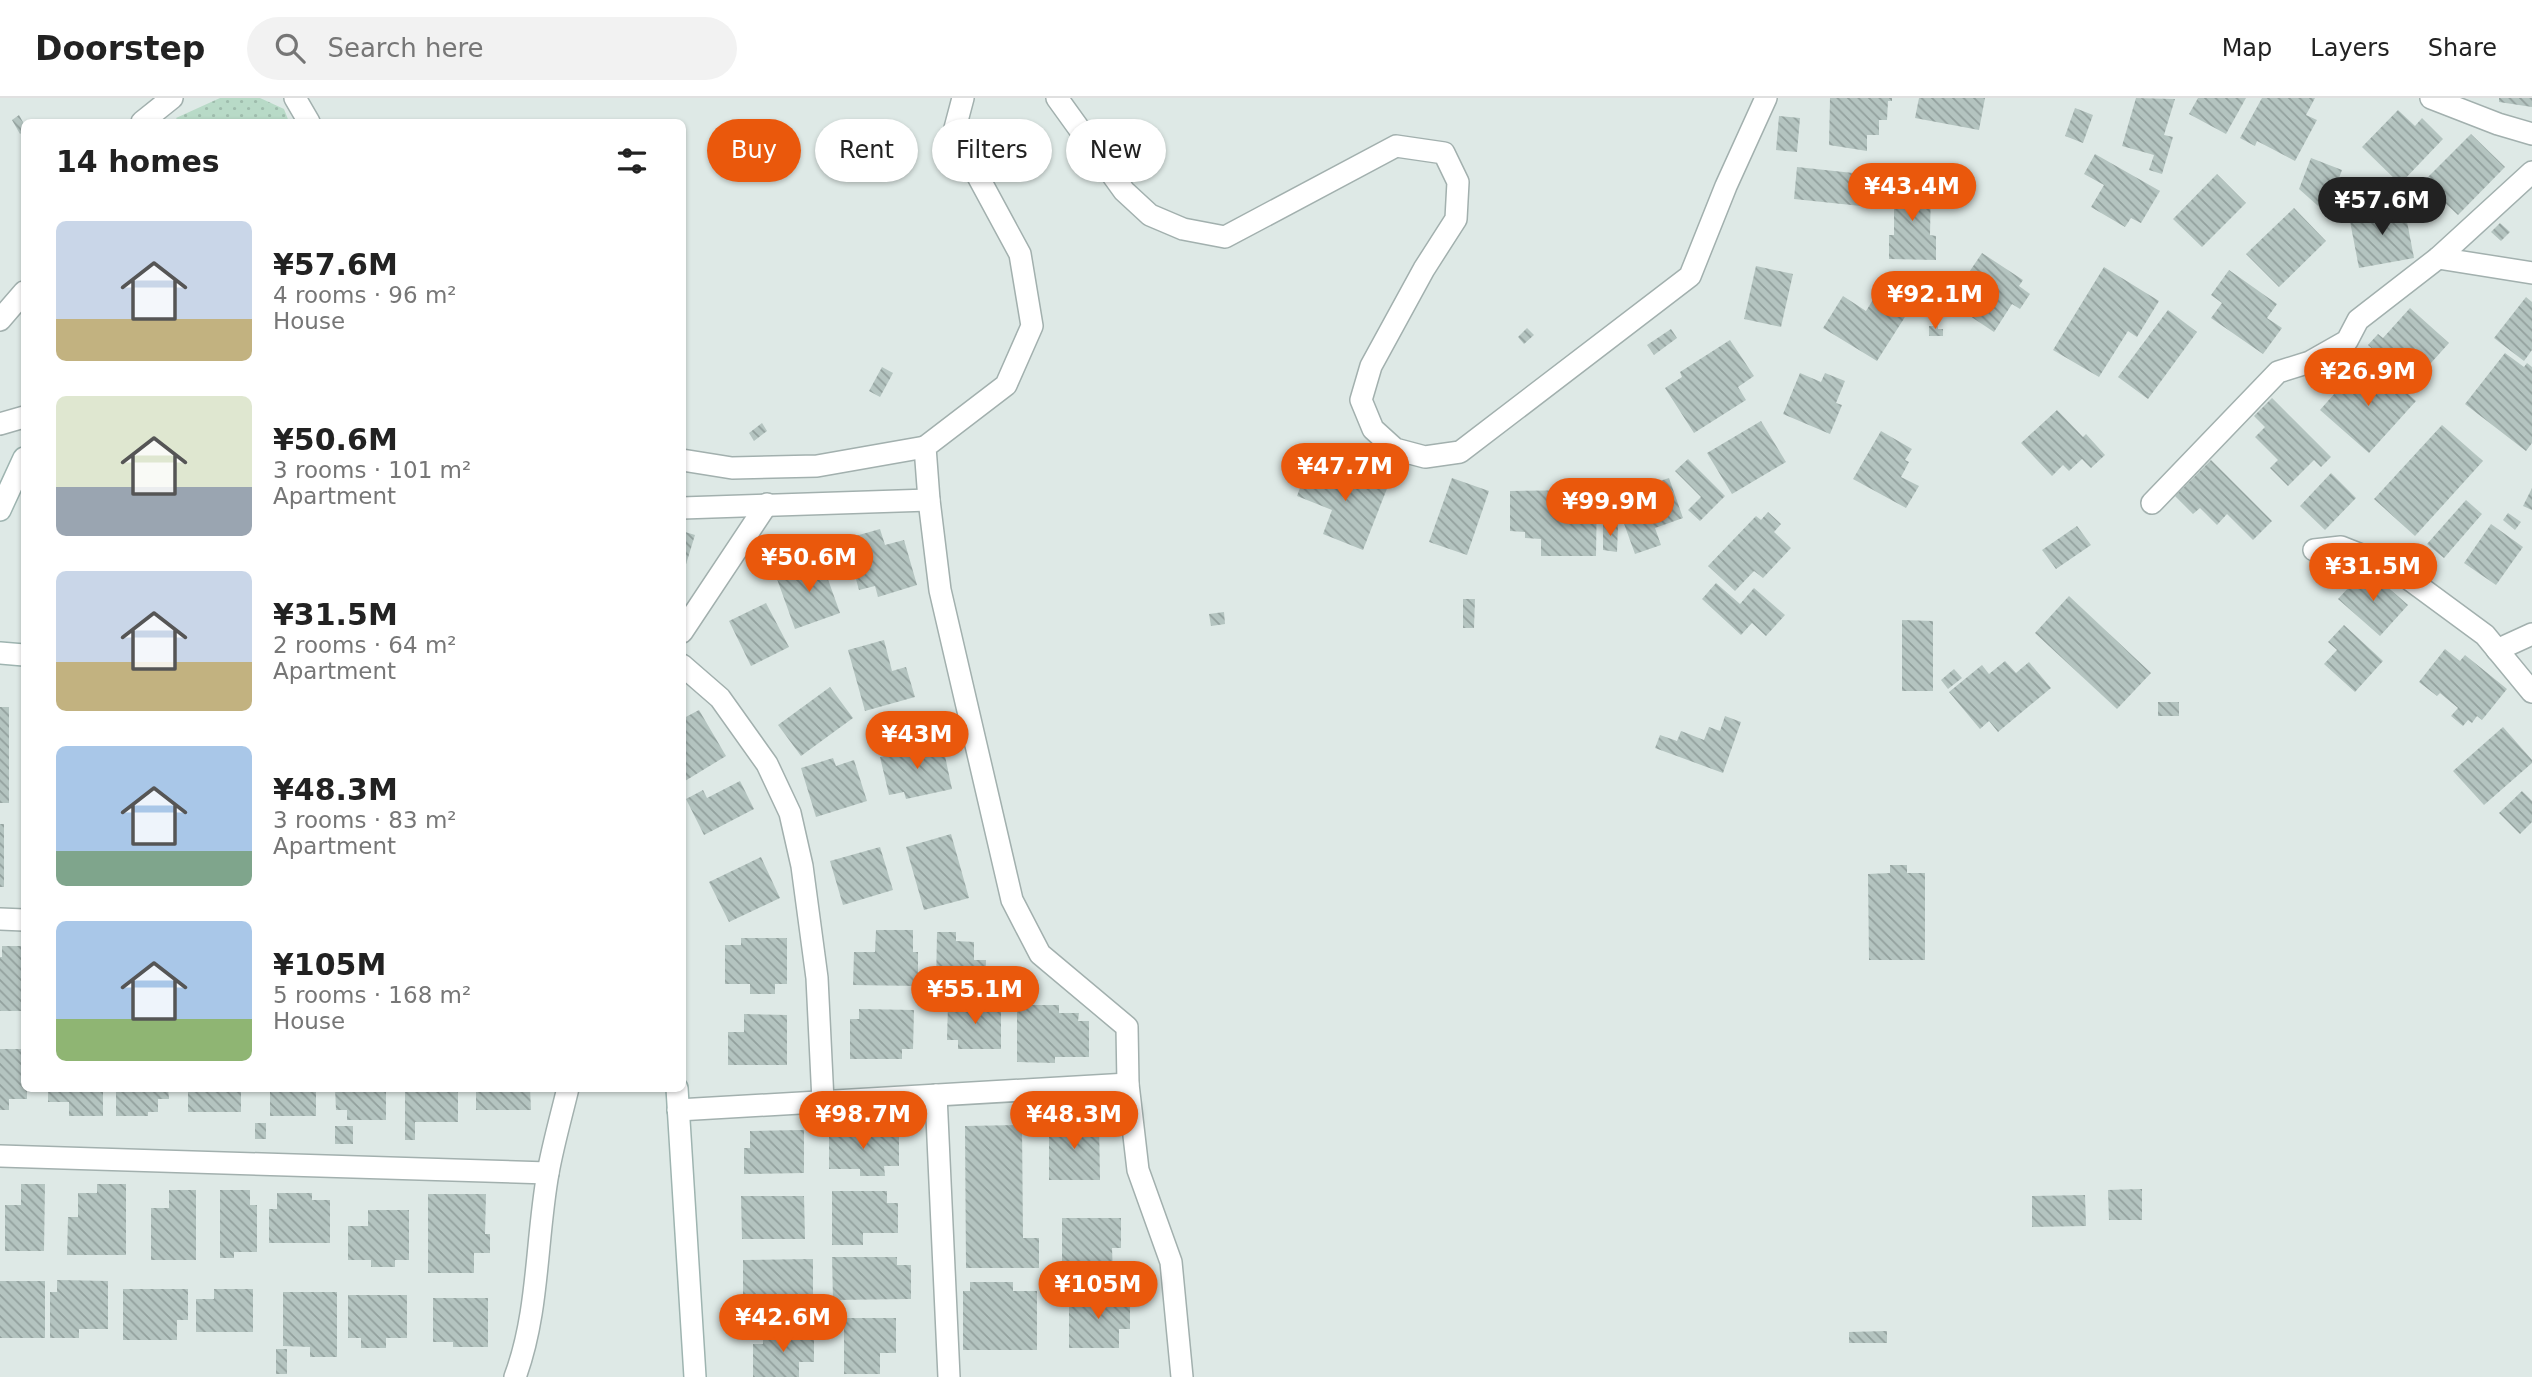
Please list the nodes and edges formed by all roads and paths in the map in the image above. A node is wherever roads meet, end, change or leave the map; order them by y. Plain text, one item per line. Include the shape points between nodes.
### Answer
1 (172, 98) edge
2 (295, 98) edge
3 (963, 98) edge
4 (1057, 98) edge
5 (1766, 98) edge
6 (2431, 98) edge
7 (146, 119) edge
8 (307, 119) edge
9 (2532, 134) edge
10 (2532, 172) edge
11 (2438, 258) junction
12 (2532, 273) edge
13 (21, 296) edge
14 (0, 320) edge
15 (21, 418) edge
16 (0, 424) edge
17 (925, 447) junction
18 (686, 461) edge
19 (21, 464) edge
20 (929, 500) junction
21 (2152, 503) dead end
22 (767, 504) junction
23 (686, 508) edge
24 (0, 510) edge
25 (2314, 550) dead end
26 (686, 626) edge
27 (2532, 634) edge
28 (2497, 650) junction
29 (0, 653) edge
30 (21, 655) edge
31 (686, 668) edge
32 (2532, 692) edge
33 (0, 919) edge
34 (21, 920) edge
35 (1128, 1084) junction
36 (567, 1092) edge
37 (936, 1094) junction
38 (678, 1099) edge
39 (823, 1101) junction
40 (0, 1156) edge
41 (548, 1173) junction
42 (515, 1377) edge
43 (695, 1377) edge
44 (949, 1377) edge
45 (1182, 1377) edge

1 - 7 street
2 - 8 street
3 - 17 street via 954,132 1020,254 1032,326 1006,385
4 - 5 street via 1124,191 1150,215 1183,229 1225,237 1396,146 1444,153 1458,182 1456,219 1371,366 1362,400 1373,429 1395,449 1425,457 1460,452 1690,276
6 - 9 street
10 - 11 street
11 - 12 street
11 - 21 street via 2358,320 2347,341 2310,362 2278,372
13 - 14 street
15 - 16 street
17 - 18 street via 817,466 732,468
17 - 20 street
19 - 24 street
20 - 22 street
20 - 35 street via 940,590 1012,900 1041,954 1127,1027
22 - 23 street
22 - 26 street
25 - 28 street via 2341,547 2394,568 2485,635
27 - 28 street
28 - 32 street
29 - 30 street
31 - 39 street via 720,698 767,764 790,813 817,978
33 - 34 street
35 - 37 street
35 - 45 street via 1138,1170 1171,1262
36 - 41 street
37 - 39 street
37 - 44 street
38 - 39 street
38 - 43 street
40 - 41 street
41 - 42 street via 523,1356

